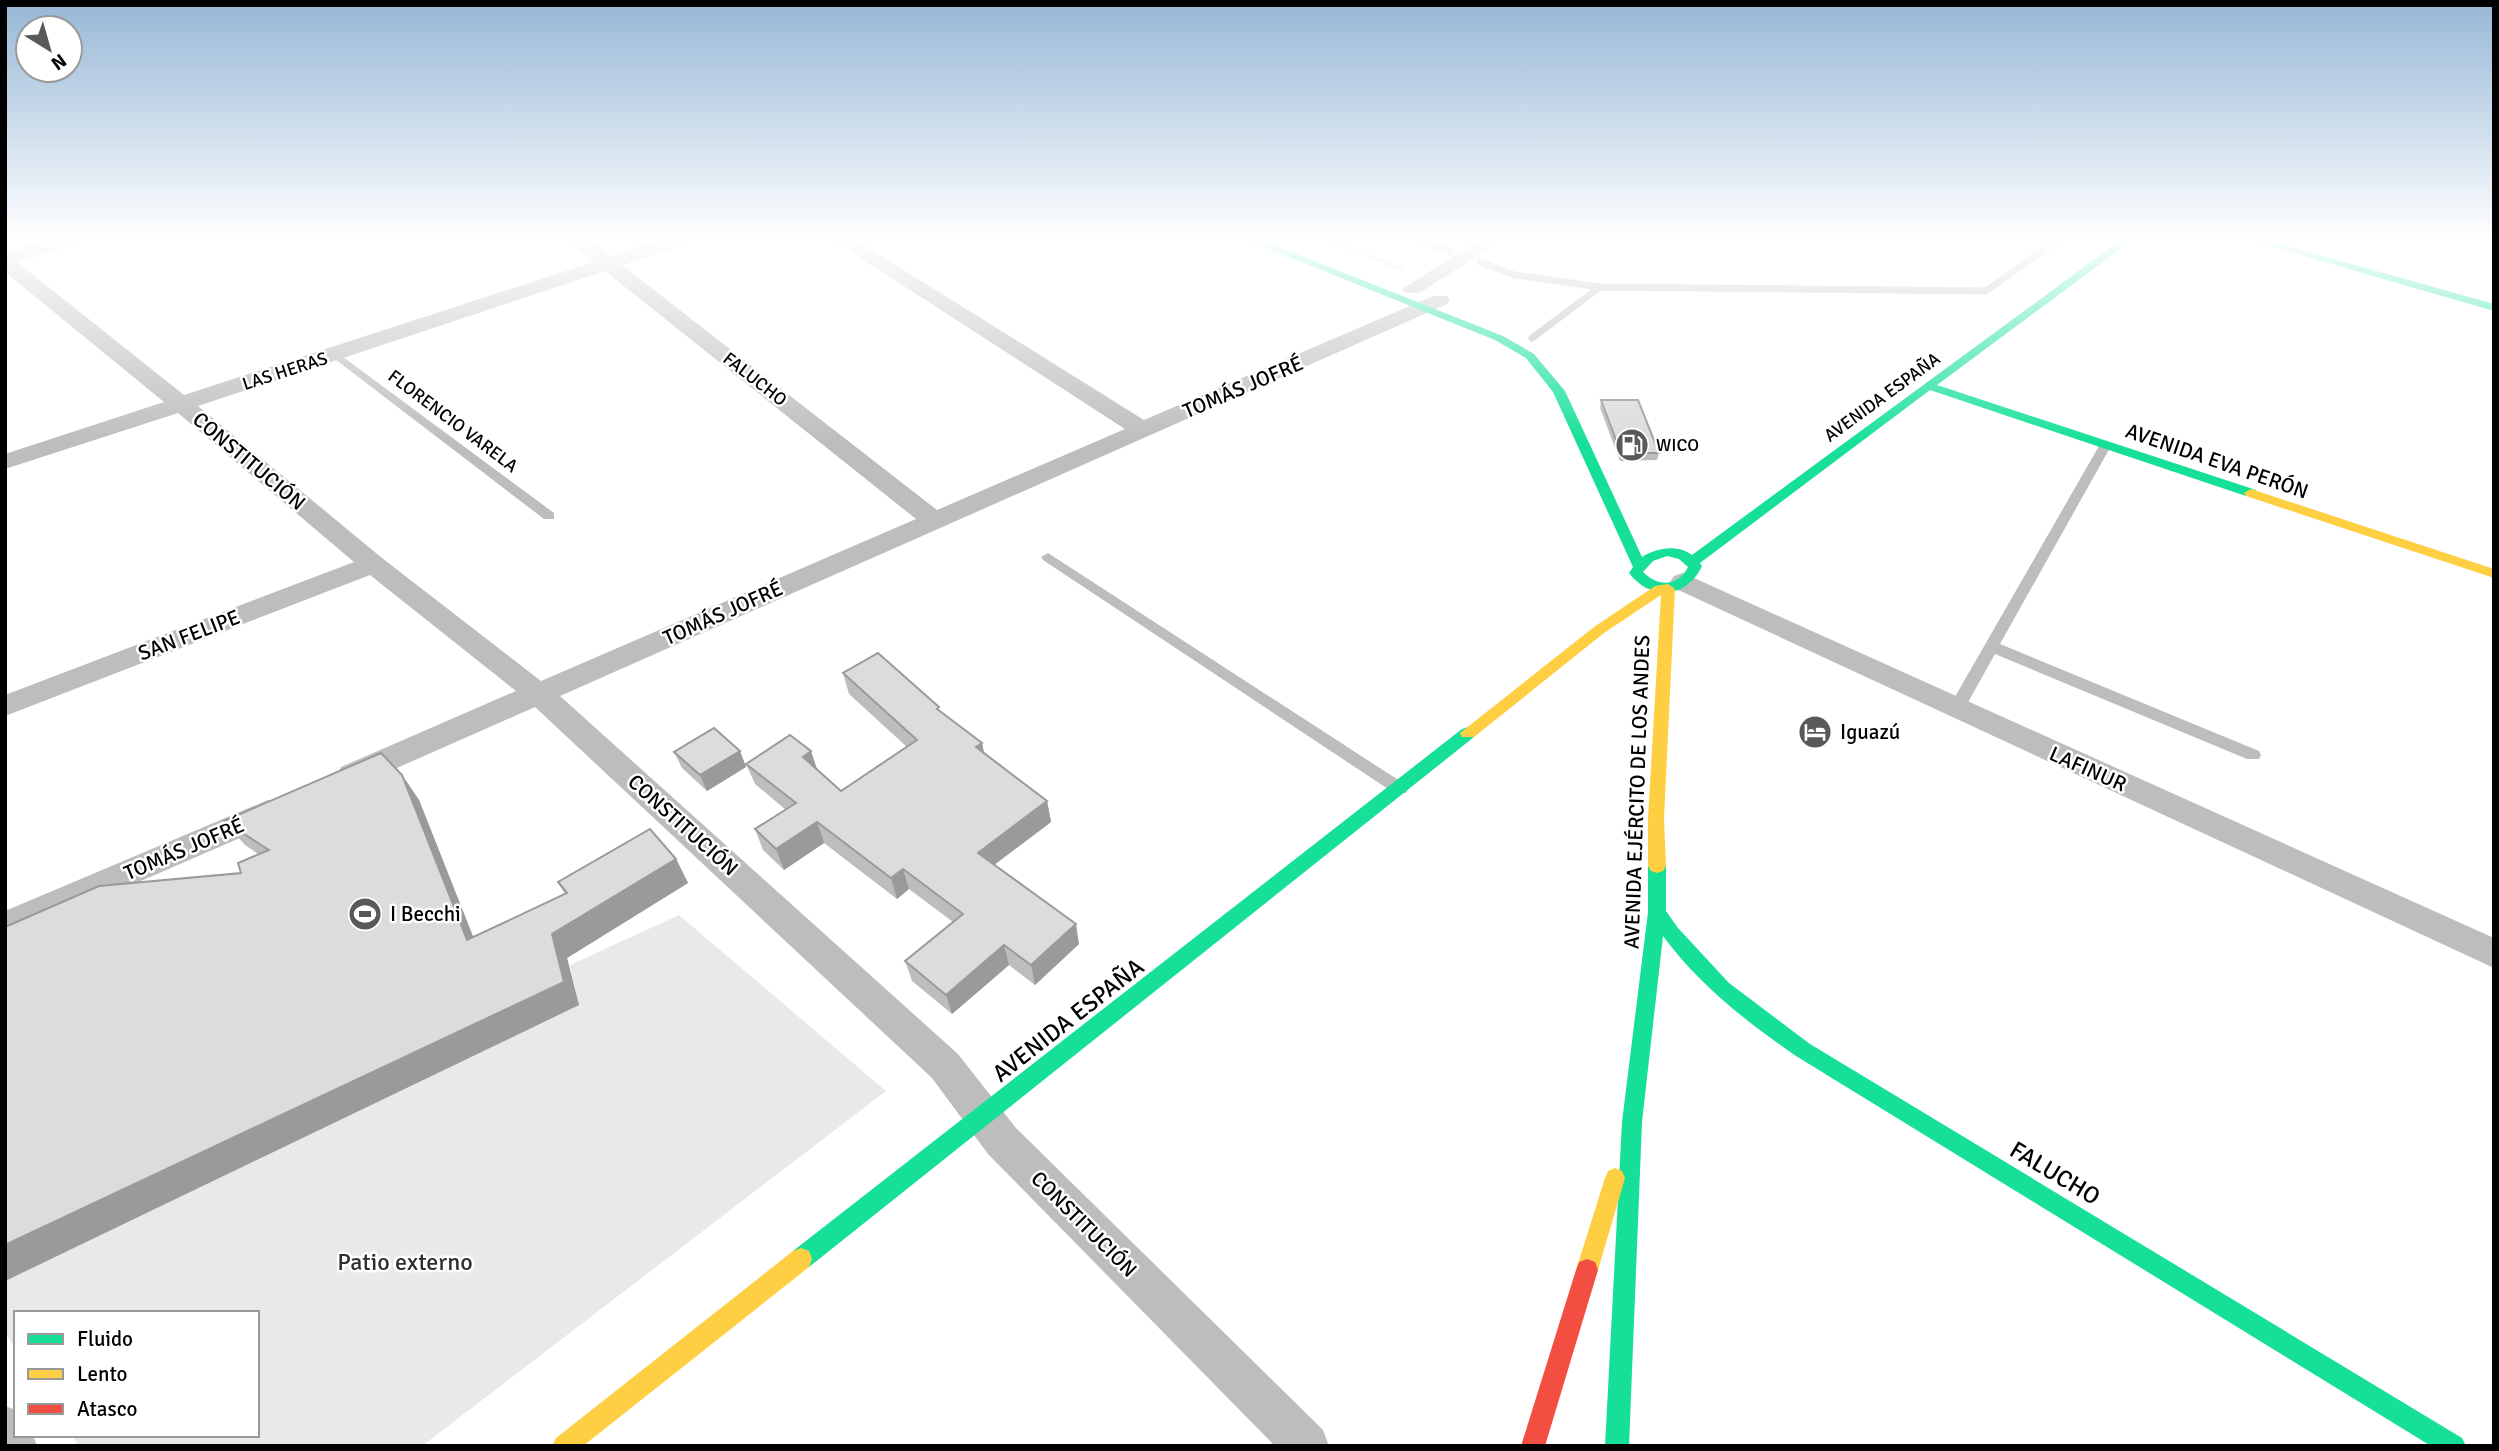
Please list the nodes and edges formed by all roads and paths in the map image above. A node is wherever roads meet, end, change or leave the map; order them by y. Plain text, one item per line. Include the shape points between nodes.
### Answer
1 (62, 307) edge
2 (478, 307) edge
3 (662, 307) edge
4 (947, 307) edge
5 (1400, 307) edge
6 (1448, 307) edge
7 (1458, 307) edge
8 (2036, 307) edge
9 (1539, 343) dead end
10 (335, 354) junction
11 (1928, 386) junction
12 (181, 404) junction
13 (1143, 430) junction
14 (2105, 446) junction
15 (5, 463) edge
16 (550, 516) dead end
17 (934, 520) junction
18 (1048, 557) dead end
19 (373, 564) junction
20 (1640, 573) junction
21 (2494, 574) edge
22 (1676, 580) junction
23 (1600, 630) junction
24 (1990, 646) junction
25 (539, 694) junction
26 (5, 706) edge
27 (1956, 709) junction
28 (2253, 755) dead end
29 (323, 788) edge
30 (1400, 789) junction
31 (298, 799) edge
32 (1657, 912) junction
33 (5, 926) edge
34 (2494, 954) edge
35 (984, 1115) junction
36 (1632, 1122) junction
37 (5, 1428) edge
38 (15, 1446) edge
39 (564, 1446) edge
40 (1307, 1446) edge
41 (1533, 1446) edge
42 (1616, 1446) edge
43 (2454, 1446) edge

1 - 12 street, CONSTITUCIÓN
2 - 10 street, LAS HERAS
3 - 17 street, FALUCHO
4 - 13 street
5 - 13 street, TOMÁS JOFRÉ
6 - 20 main road via 1511,343 1541,367 1559,391
7 - 9 main road
8 - 11 main road, AVENIDA ESPAÑA
10 - 12 street, LAS HERAS
10 - 16 lane, FLORENCIO VARELA
11 - 14 main road, AVENIDA EVA PERÓN
11 - 22 main road, AVENIDA ESPAÑA
12 - 15 street, LAS HERAS
12 - 19 street, CONSTITUCIÓN
13 - 17 street, TOMÁS JOFRÉ
14 - 21 main road, AVENIDA EVA PERÓN
14 - 24 lane
17 - 25 street, TOMÁS JOFRÉ
18 - 30 lane
19 - 25 street, CONSTITUCIÓN
19 - 26 street, SAN FELIPE
20 - 22 main road
20 - 22 main road, AVENIDA ESPAÑA via 1658,546 1682,554
20 - 23 main road, AVENIDA ESPAÑA
22 - 23 main road, AVENIDA ESPAÑA
22 - 27 street, LAFINUR
22 - 32 main road, AVENIDA EJÉRCITO DE LOS ANDES via 1656,818
23 - 30 main road, AVENIDA ESPAÑA
24 - 27 lane
24 - 28 lane
25 - 29 street, TOMÁS JOFRÉ
25 - 35 street, CONSTITUCIÓN via 946,1066
27 - 34 street, LAFINUR
30 - 35 main road, AVENIDA ESPAÑA
31 - 33 street, TOMÁS JOFRÉ
32 - 36 main road, AVENIDA EJÉRCITO DE LOS ANDES
32 - 43 main road, FALUCHO via 1691,963 1748,1012 1803,1050
35 - 39 main road, AVENIDA ESPAÑA
35 - 40 street, CONSTITUCIÓN via 1029,1168
36 - 41 main road, AVENIDA EJÉRCITO DE LOS ANDES
36 - 42 main road, AVENIDA EJÉRCITO DE LOS ANDES
37 - 38 street

